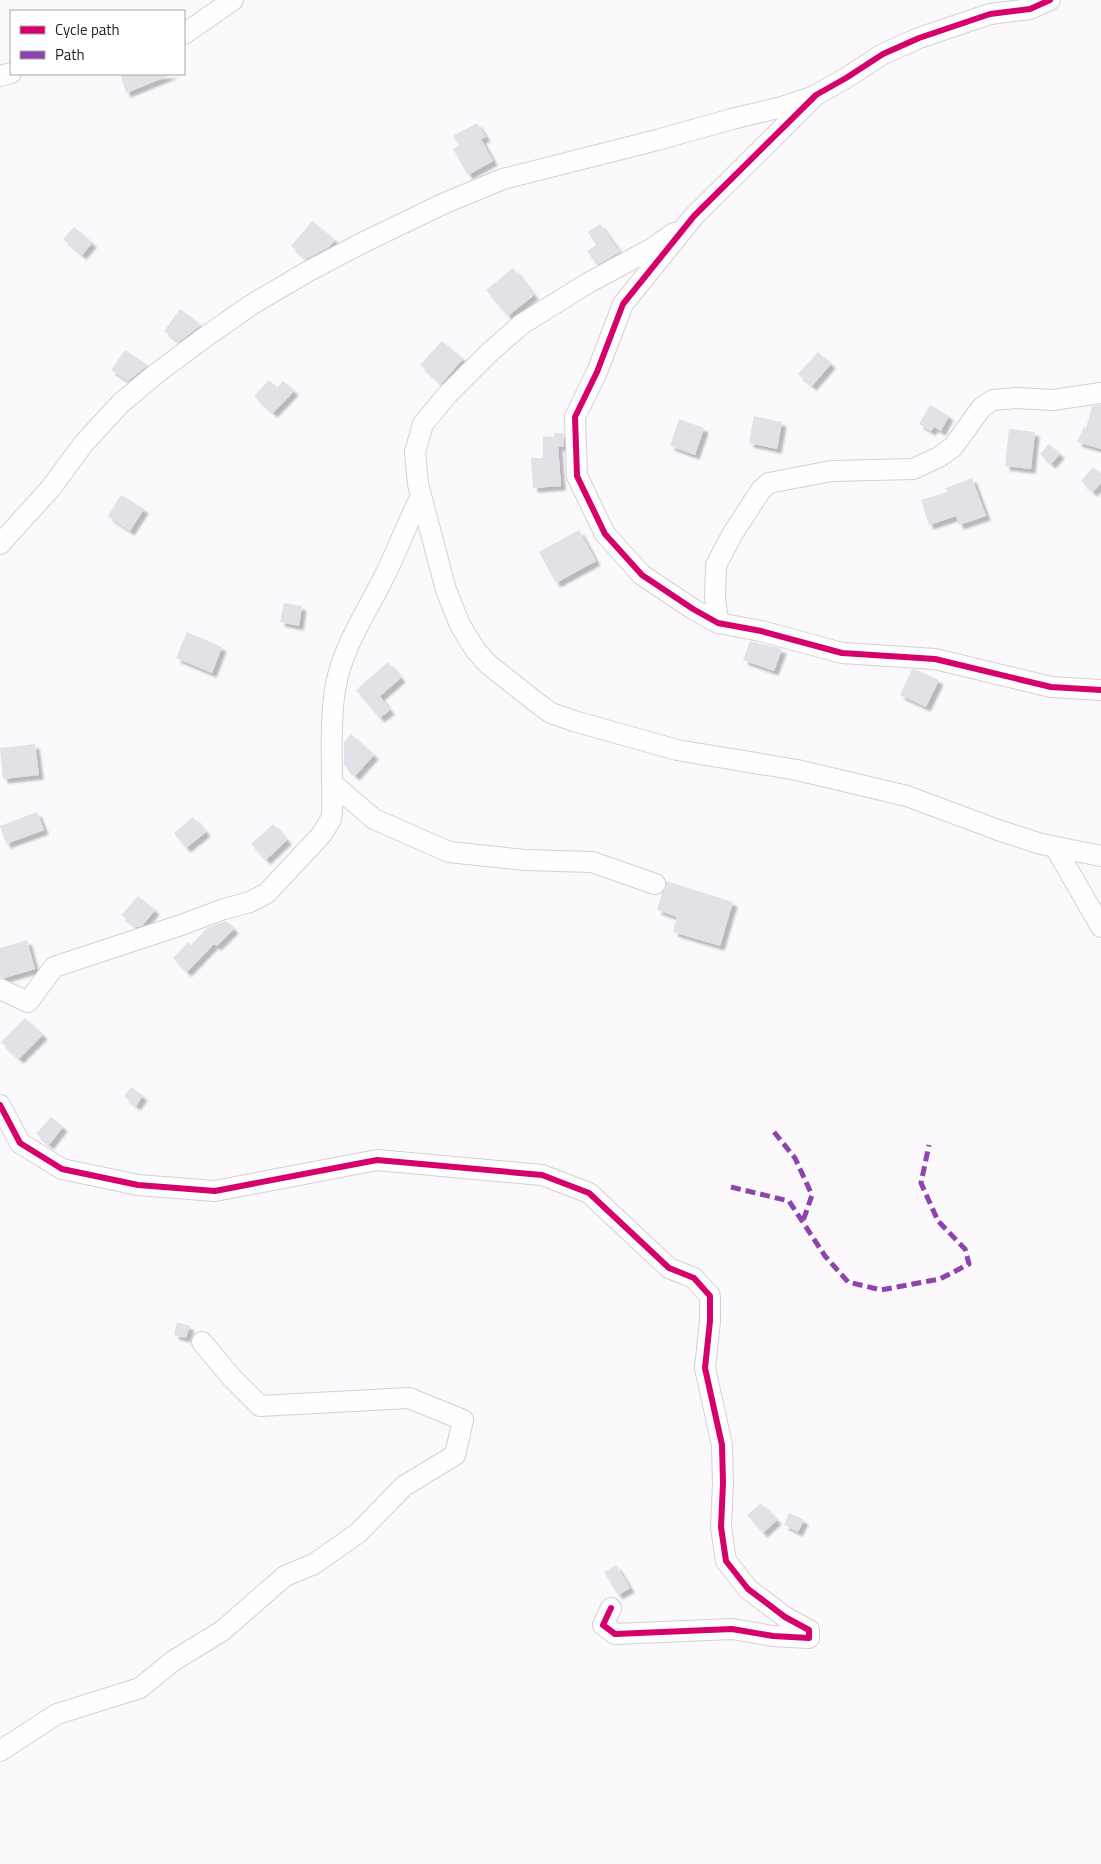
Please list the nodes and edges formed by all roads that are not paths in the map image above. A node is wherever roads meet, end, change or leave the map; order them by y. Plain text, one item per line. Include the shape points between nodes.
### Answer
1 (233, 0) edge
2 (1050, 0) edge
3 (185, 33) edge
4 (816, 95) junction
5 (694, 216) junction
6 (1101, 393) edge
7 (421, 496) junction
8 (0, 544) edge
9 (718, 623) junction
10 (1101, 690) edge
11 (333, 784) junction
12 (1055, 846) junction
13 (1101, 856) edge
14 (655, 884) dead end
15 (1101, 927) edge
16 (0, 989) edge
17 (0, 1105) edge
18 (202, 1342) dead end
19 (611, 1608) dead end
20 (0, 1751) edge

1 - 3 street
2 - 4 street via 1030,9 990,14 919,38 883,54
4 - 5 street
4 - 8 street via 782,107 503,179 445,203 307,272 208,335 128,397 84,443 50,489
5 - 7 street via 668,238 522,324 448,394 423,424 415,452
5 - 9 street via 623,304 597,372 575,417 577,476 605,534 642,574
6 - 9 street via 1053,400 993,400 982,407 953,447 913,469 831,471 769,483 733,533 716,565
7 - 11 street via 340,666 333,707
7 - 12 street via 446,590 460,625 489,665 551,713 677,750 797,770 907,796 998,830
9 - 10 street via 842,653 934,659 1052,687
11 - 14 street via 374,819 449,852 525,860 592,862
11 - 16 street via 331,819 322,834 267,893 250,902 54,967 28,1002
12 - 13 street
12 - 15 street
17 - 19 street via 20,1143 62,1169 138,1185 215,1191 377,1160 542,1176 589,1193 669,1268 694,1278 710,1296 705,1368 722,1445 721,1527 726,1561 748,1589 809,1630 809,1638 732,1629 615,1634 603,1626
18 - 20 street via 260,1406 409,1398 463,1420 455,1454 404,1486 358,1533 314,1564 285,1576 222,1631 173,1661 140,1688 57,1714

